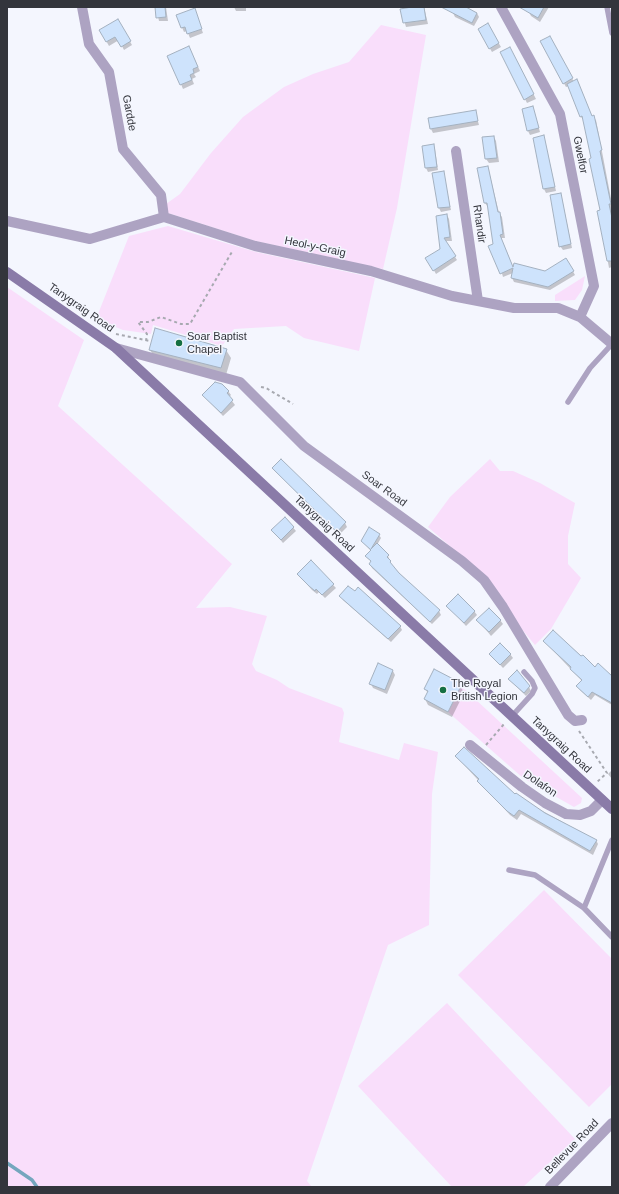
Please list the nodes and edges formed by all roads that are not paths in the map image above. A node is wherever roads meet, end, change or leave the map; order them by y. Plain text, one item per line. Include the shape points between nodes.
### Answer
1 (82, 7) edge
2 (501, 7) edge
3 (607, 7) edge
4 (612, 33) edge
5 (456, 151) dead end
6 (164, 217) junction
7 (7, 221) edge
8 (7, 272) edge
9 (478, 301) junction
10 (580, 317) junction
11 (612, 344) edge
12 (116, 348) junction
13 (568, 402) dead end
14 (524, 672) dead end
15 (512, 716) junction
16 (582, 720) dead end
17 (470, 745) dead end
18 (602, 800) junction
19 (612, 809) edge
20 (612, 840) edge
21 (509, 870) dead end
22 (584, 908) junction
23 (612, 937) edge
24 (612, 1123) edge
25 (550, 1187) edge

1 - 6 street, Gardde via 89,44 109,72 123,149 161,195
2 - 10 street, Gwelfor via 560,114 594,286
3 - 4 lane
5 - 9 street, Rhandir
6 - 7 street via 90,239
6 - 9 street, Heol-y-Graig via 254,250 371,271 425,289
8 - 12 main road, Tanygraig Road
9 - 10 street, Heol-y-Graig via 514,308 558,308
10 - 11 street, Heol-y-Graig
11 - 13 lane via 590,368
12 - 15 main road, Tanygraig Road
12 - 16 street, Soar Road via 240,382 304,446 484,580 568,715 575,720
14 - 15 lane via 535,688
15 - 18 main road, Tanygraig Road
17 - 18 street, Dolafon via 522,787 566,814 580,815 591,811
18 - 19 main road, Tanygraig Road
20 - 22 lane
21 - 22 lane via 535,875
22 - 23 lane
24 - 25 street, Bellevue Road

